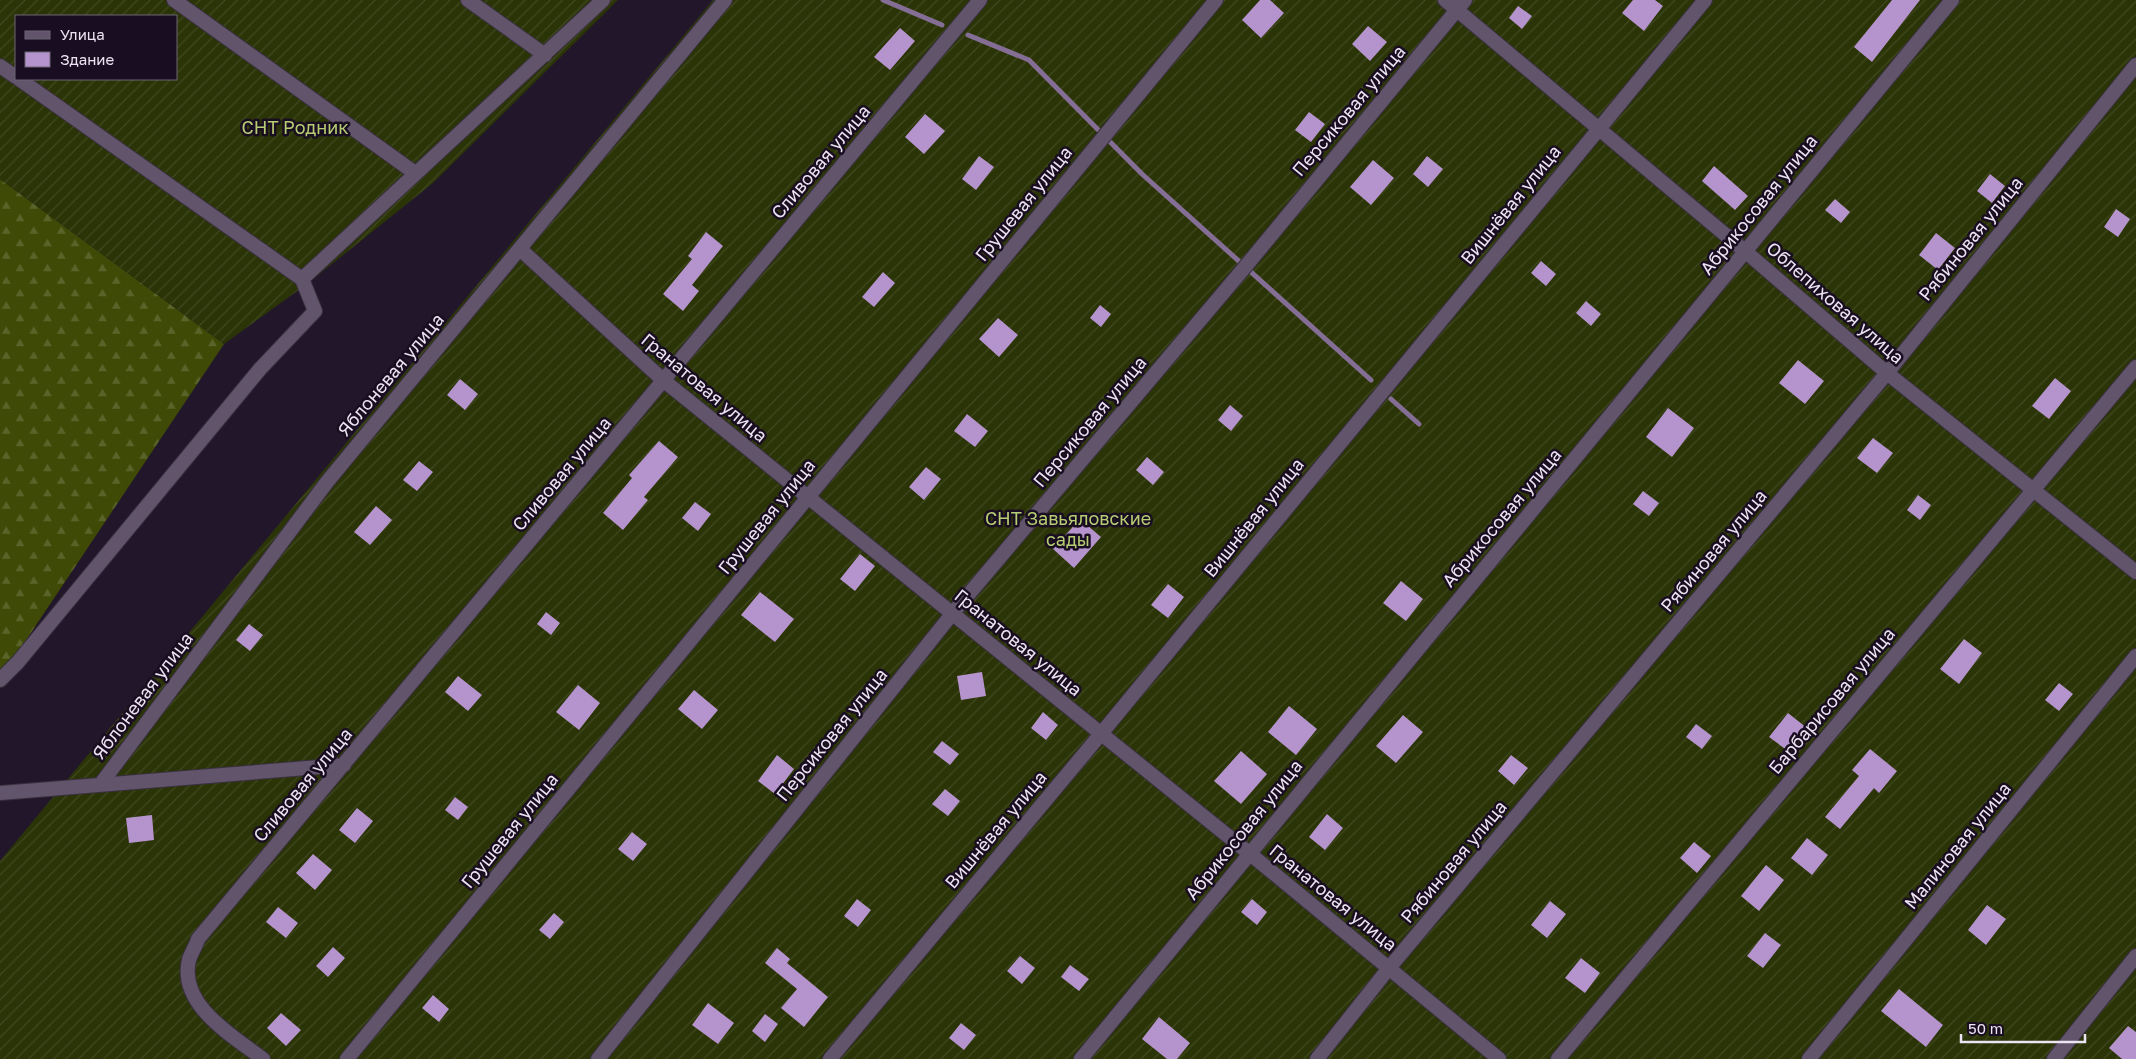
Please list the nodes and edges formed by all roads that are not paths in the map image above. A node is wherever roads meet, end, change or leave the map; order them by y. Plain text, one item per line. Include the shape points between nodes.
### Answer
1 (174, 0) edge
2 (468, 0) edge
3 (603, 0) edge
4 (725, 0) edge
5 (980, 0) edge
6 (1216, 0) edge
7 (1445, 0) edge
8 (1705, 0) edge
9 (1952, 0) edge
10 (1461, 5) edge
11 (545, 55) junction
12 (2136, 65) edge
13 (0, 66) edge
14 (15, 77) edge
15 (20, 80) edge
16 (1599, 128) junction
17 (415, 173) junction
18 (520, 249) junction
19 (1746, 252) junction
20 (302, 279) junction
21 (2136, 367) edge
22 (1887, 373) junction
23 (663, 380) junction
24 (2034, 489) junction
25 (808, 498) junction
26 (2136, 572) edge
27 (952, 614) junction
28 (2136, 656) edge
29 (0, 680) edge
30 (1100, 735) junction
31 (344, 765) junction
32 (100, 785) junction
33 (0, 793) edge
34 (1250, 853) junction
35 (2136, 956) edge
36 (1389, 968) junction
37 (263, 1059) edge
38 (347, 1059) edge
39 (598, 1059) edge
40 (830, 1059) edge
41 (1081, 1059) edge
42 (1316, 1059) edge
43 (1499, 1059) edge
44 (1558, 1059) edge
45 (1809, 1059) edge
46 (2054, 1059) edge

1 - 17 street
2 - 11 street
3 - 11 street
4 - 18 street, Яблоневая улица
5 - 23 street, Сливовая улица
6 - 25 street, Грушевая улица
7 - 10 street, Облепиховая улица
8 - 16 street, Вишнёвая улица
9 - 19 street, Абрикосовая улица
10 - 16 street, Облепиховая улица
10 - 27 street, Персиковая улица
11 - 17 street
12 - 22 street, Рябиновая улица
13 - 14 street
15 - 20 street
16 - 19 street, Облепиховая улица
16 - 30 street, Вишнёвая улица
17 - 20 street
18 - 23 street, Гранатовая улица
18 - 32 street, Яблоневая улица via 327,482
19 - 22 street, Облепиховая улица
19 - 34 street, Абрикосовая улица
20 - 29 street via 315,310 260,369
21 - 24 street, Барбарисовая улица
22 - 24 street, Облепиховая улица
22 - 36 street, Рябиновая улица
23 - 25 street, Гранатовая улица
23 - 31 street, Сливовая улица
24 - 26 street, Облепиховая улица
24 - 44 street, Барбарисовая улица
25 - 27 street, Гранатовая улица
25 - 38 street, Грушевая улица
27 - 30 street, Гранатовая улица
27 - 39 street, Персиковая улица
28 - 45 street, Малиновая улица
30 - 34 street, Гранатовая улица
30 - 40 street, Вишнёвая улица
31 - 32 street
31 - 37 street, Сливовая улица via 198,939 189,961 194,997 204,1012
32 - 33 street
34 - 36 street, Гранатовая улица
34 - 41 street, Абрикосовая улица
35 - 46 street
36 - 42 street, Рябиновая улица
36 - 43 street, Гранатовая улица

